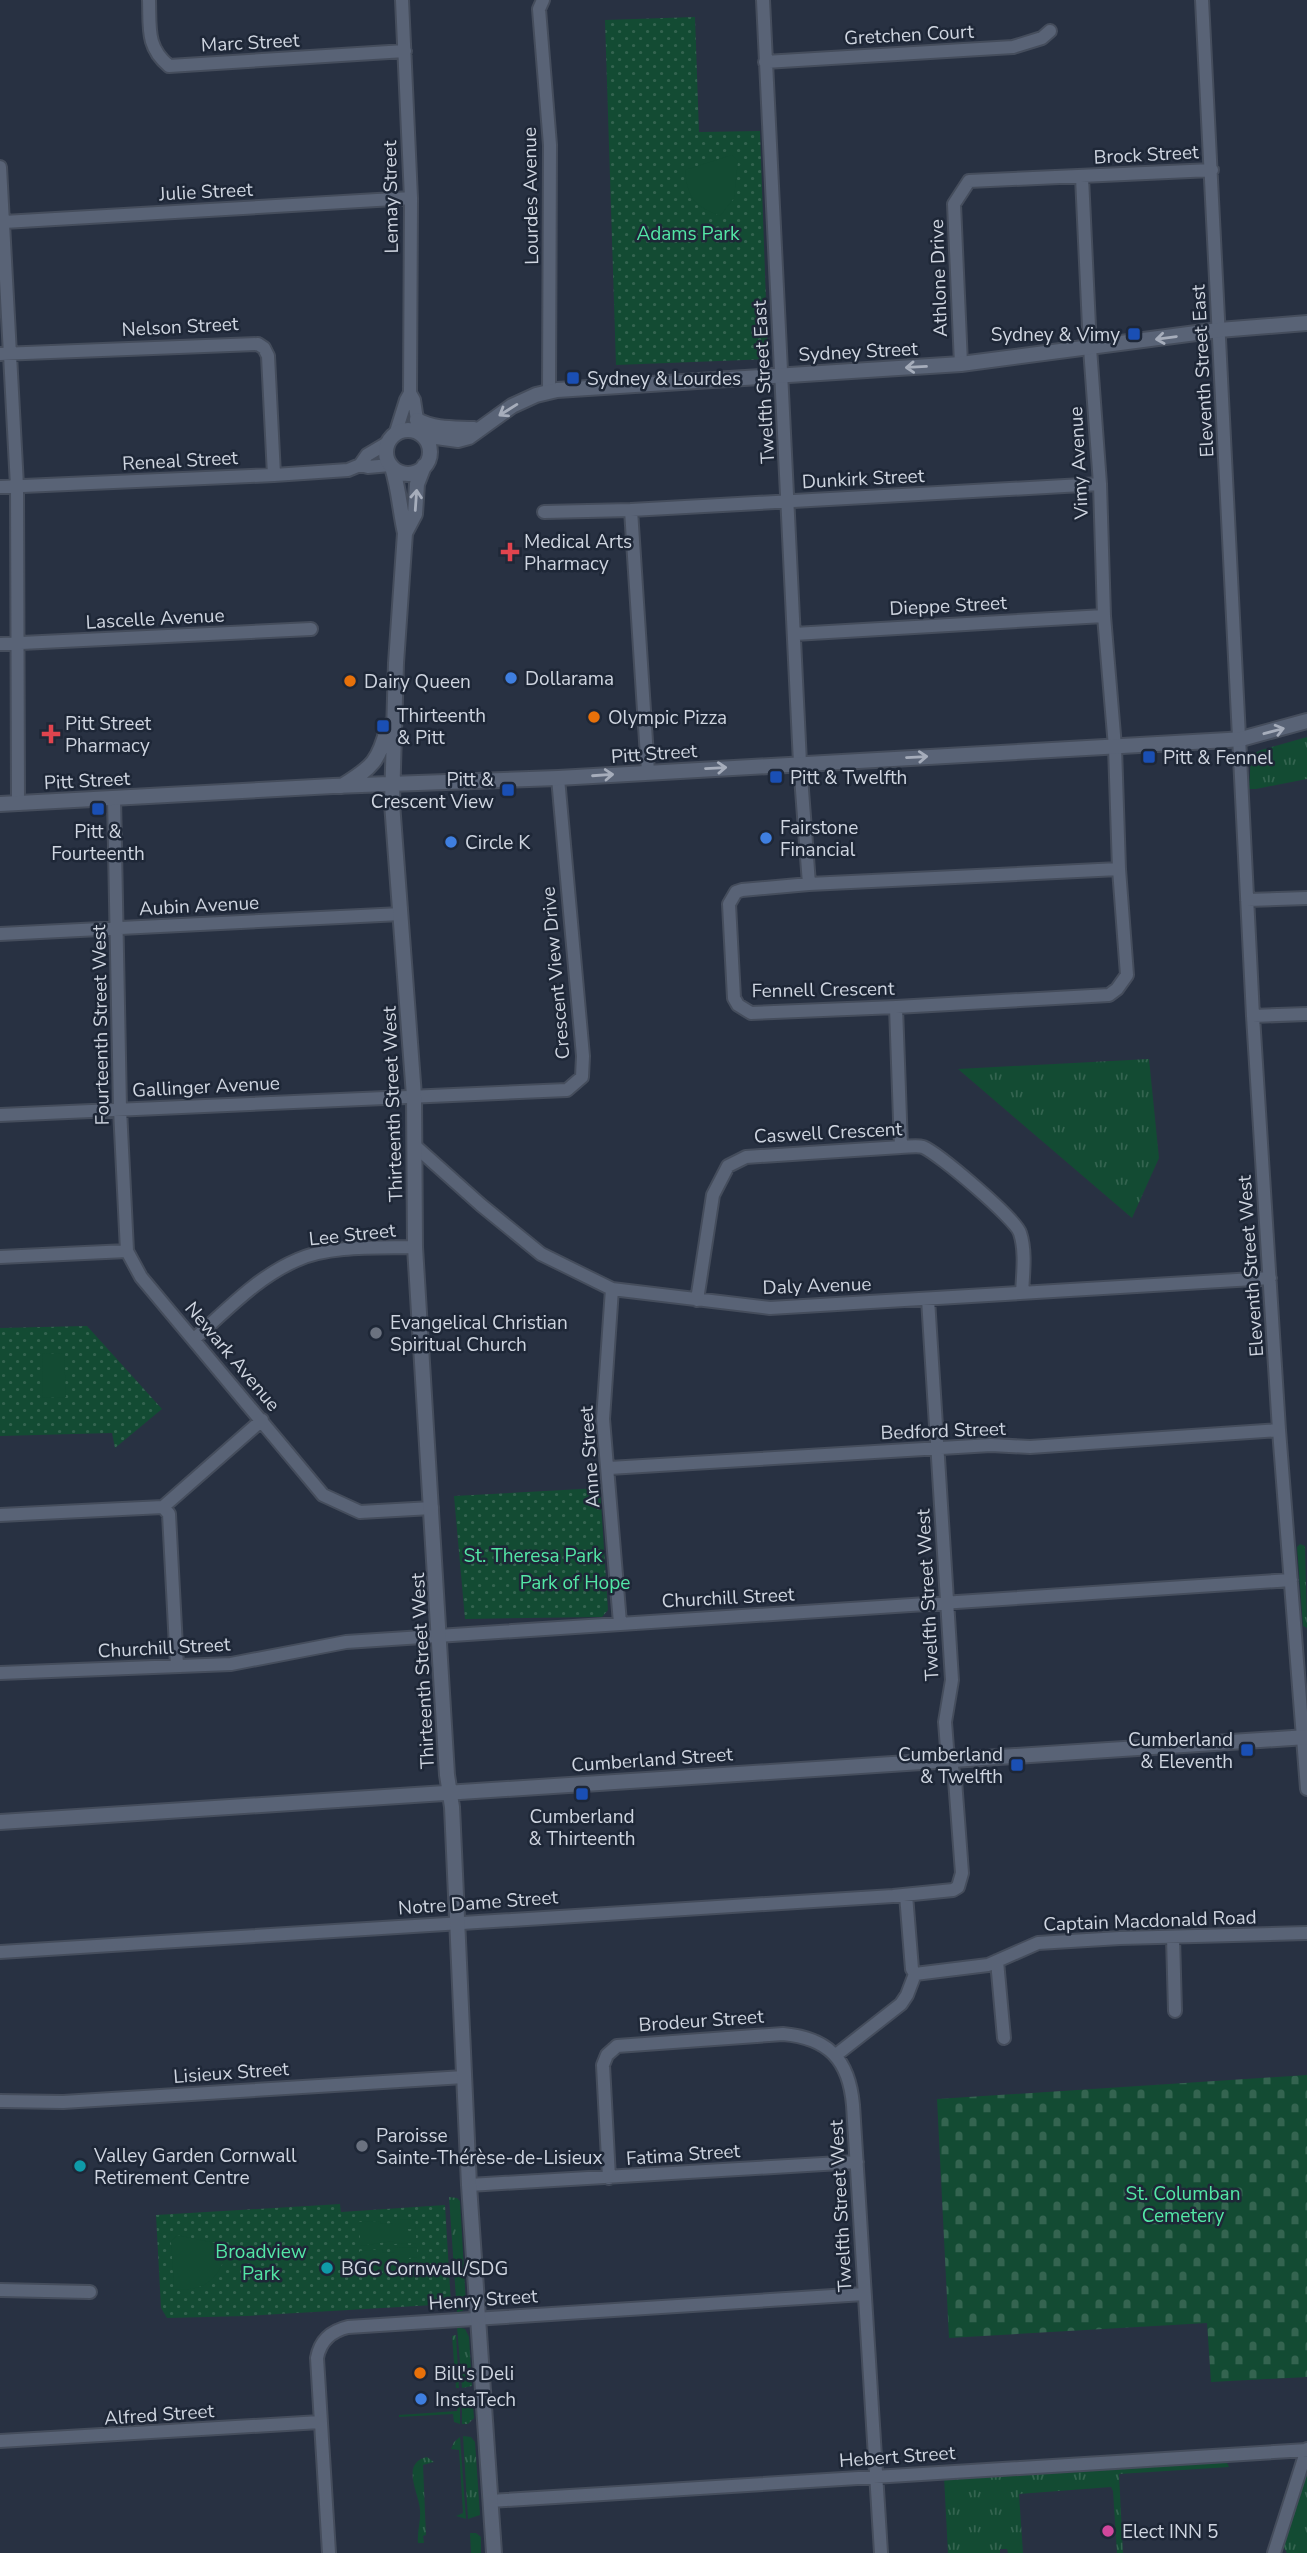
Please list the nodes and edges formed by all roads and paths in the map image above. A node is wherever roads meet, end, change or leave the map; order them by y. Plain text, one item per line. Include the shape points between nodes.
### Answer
1 (149, 0) edge
2 (402, 0) edge
3 (543, 0) edge
4 (762, 0) edge
5 (1202, 0) edge
6 (1050, 32) dead end
7 (405, 51) junction
8 (765, 62) junction
9 (0, 167) edge
10 (1212, 170) junction
11 (1082, 177) junction
12 (411, 198) junction
13 (4, 222) junction
14 (1307, 323) edge
15 (1219, 330) junction
16 (1090, 348) junction
17 (6, 354) edge
18 (961, 364) junction
19 (782, 375) junction
20 (549, 392) junction
21 (410, 393) junction
22 (419, 429) junction
23 (392, 438) junction
24 (360, 465) junction
25 (391, 466) junction
26 (424, 466) junction
27 (274, 475) junction
28 (1100, 484) junction
29 (17, 486) junction
30 (0, 487) edge
31 (787, 501) junction
32 (631, 510) junction
33 (544, 512) dead end
34 (405, 533) junction
35 (1104, 616) junction
36 (311, 629) dead end
37 (794, 634) junction
38 (17, 643) junction
39 (0, 644) edge
40 (395, 701) junction
41 (1307, 721) edge
42 (1241, 739) junction
43 (1115, 747) junction
44 (800, 763) junction
45 (648, 772) junction
46 (558, 778) junction
47 (342, 786) junction
48 (393, 786) junction
49 (114, 797) junction
50 (0, 804) edge
51 (18, 804) junction
52 (1119, 869) junction
53 (809, 884) junction
54 (1307, 898) edge
55 (1247, 900) junction
56 (401, 914) junction
57 (118, 929) junction
58 (0, 934) edge
59 (896, 1007) junction
60 (1307, 1014) edge
61 (1253, 1016) junction
62 (414, 1096) junction
63 (120, 1109) junction
64 (0, 1115) edge
65 (414, 1145) junction
66 (901, 1147) junction
67 (415, 1247) junction
68 (127, 1251) junction
69 (0, 1257) edge
70 (1270, 1278) junction
71 (612, 1289) junction
72 (1022, 1293) junction
73 (928, 1299) junction
74 (697, 1300) junction
75 (194, 1339) junction
76 (262, 1420) junction
77 (1279, 1430) junction
78 (938, 1448) junction
79 (609, 1468) junction
80 (163, 1507) junction
81 (432, 1508) junction
82 (0, 1515) edge
83 (1291, 1580) junction
84 (949, 1603) junction
85 (620, 1623) junction
86 (440, 1637) junction
87 (177, 1666) junction
88 (0, 1673) edge
89 (1306, 1737) edge
90 (950, 1759) junction
91 (1307, 1789) edge
92 (450, 1793) junction
93 (0, 1822) edge
94 (958, 1887) joint
95 (906, 1895) junction
96 (456, 1923) junction
97 (1307, 1933) edge
98 (1173, 1937) junction
99 (0, 1952) edge
100 (997, 1961) junction
101 (915, 1974) junction
102 (1175, 2011) dead end
103 (1004, 2038) dead end
104 (836, 2055) junction
105 (464, 2077) junction
106 (0, 2101) edge
107 (857, 2162) junction
108 (609, 2178) junction
109 (470, 2185) junction
110 (0, 2290) edge
111 (90, 2292) dead end
112 (864, 2294) junction
113 (478, 2318) junction
114 (320, 2422) junction
115 (0, 2441) edge
116 (1307, 2449) edge
117 (877, 2476) junction
118 (489, 2501) junction
119 (329, 2553) edge
120 (494, 2553) edge
121 (881, 2553) edge
122 (1274, 2553) edge

1 - 7 street, Marc Street via 156,55 169,66
2 - 7 street, Lemay Street
3 - 20 street, Lourdes Avenue via 551,192
4 - 8 street, Twelfth Street East
5 - 10 street, Eleventh Street East
6 - 8 street, Gretchen Court via 1013,47
7 - 12 street, Lemay Street
8 - 19 street, Twelfth Street East
9 - 13 street
10 - 11 street, Brock Street
10 - 15 street, Eleventh Street East
11 - 16 street, Vimy Avenue
11 - 18 street, Athlone Drive via 969,181 961,191 954,204
12 - 13 street, Julie Street
12 - 21 street, Lemay Street
13 - 17 street
14 - 15 street, Sydney Street
15 -> 16 street, Sydney Street
15 - 42 street, Eleventh Street East
16 - 18 street, Sydney Street
16 - 28 street, Vimy Avenue
17 - 27 street, Nelson Street via 258,344 268,356
17 - 29 street
18 -> 19 street, Sydney Street
19 - 20 street, Sydney Street
19 - 31 street, Twelfth Street East
20 -> 22 street, Sydney Street via 512,406 458,440
21 - 22 street, Lemay Street
21 - 23 street, Lemay Street
22 - 23 street
22 - 26 street via 429,449
23 - 24 street, Reneal Street
23 - 25 street via 386,455
24 - 25 street, Reneal Street
24 - 27 street, Reneal Street via 348,470
25 - 26 street via 408,474
25 - 34 street
34 -> 26 street via 415,514 417,484
27 - 29 street, Reneal Street
28 - 31 street, Dunkirk Street
28 - 35 street, Vimy Avenue
29 - 30 street, Reneal Street
29 - 38 street
31 - 32 street, Dunkirk Street
31 - 37 street, Twelfth Street East
32 - 33 street, Dunkirk Street
32 - 45 street
34 - 40 street
35 - 37 street, Dieppe Street
35 - 43 street, Vimy Avenue
36 - 38 street, Lascelle Avenue
37 - 44 street, Twelfth Street East
38 - 39 street, Lascelle Avenue
38 - 51 street
40 - 47 street via 382,752 363,773
40 - 48 street, Thirteenth Street West
42 -> 41 street, Pitt Street
42 - 43 street, Pitt Street
42 - 55 street, Eleventh Street West
44 -> 43 street, Pitt Street
43 - 52 street, Fennell Crescent
45 -> 44 street, Pitt Street
44 - 53 street
46 -> 45 street, Pitt Street
46 - 48 street, Pitt Street
46 - 62 street, Crescent View Drive via 582,1077 567,1090
47 - 48 street, Pitt Street
47 - 49 street, Pitt Street
48 - 56 street, Thirteenth Street West
49 - 51 street, Pitt Street
49 - 57 street, Fourteenth Street West
50 - 51 street, Pitt Street
52 - 53 street, Fennell Crescent
52 - 59 street, Fennell Crescent via 1127,975 1109,995
53 - 59 street, Fennell Crescent via 742,890 731,898 734,998 738,1005 751,1013
54 - 55 street
55 - 61 street, Eleventh Street West
56 - 57 street, Aubin Avenue
56 - 62 street, Thirteenth Street West
57 - 58 street, Aubin Avenue
57 - 63 street, Fourteenth Street West
59 - 66 street
60 - 61 street
61 - 70 street, Eleventh Street West
62 - 63 street, Gallinger Avenue
62 - 65 street, Thirteenth Street West
63 - 64 street, Gallinger Avenue
63 - 68 street, Fourteenth Street West
65 - 67 street, Thirteenth Street West
65 - 71 street, Daly Avenue via 541,1254
66 - 72 street, Caswell Crescent via 922,1147 941,1159 1020,1231
66 - 74 street, Caswell Crescent via 746,1157 728,1166 713,1195
67 - 75 street, Lee Street via 320,1253 297,1260 256,1284
67 - 81 street, Thirteenth Street West
68 - 69 street
68 - 75 street, Newark Avenue via 141,1277
70 - 72 street, Daly Avenue
70 - 77 street, Eleventh Street West
71 - 74 street, Daly Avenue
71 - 79 street, Anne Street via 603,1419
72 - 73 street, Daly Avenue
73 - 74 street, Daly Avenue via 770,1308
73 - 78 street, Twelfth Street West
75 - 76 street, Newark Avenue
76 - 80 street
76 - 81 street, Newark Avenue via 323,1495 360,1512
77 - 78 street, Bedford Street via 1030,1447
77 - 83 street, Eleventh Street West
78 - 79 street, Bedford Street
78 - 84 street, Twelfth Street West
79 - 85 street, Anne Street
80 - 82 street
80 - 87 street via 169,1514
81 - 86 street, Thirteenth Street West
83 - 84 street, Churchill Street
83 - 89 street, Eleventh Street West
84 - 85 street, Churchill Street
84 - 90 street, Twelfth Street West via 953,1680 945,1722
85 - 86 street, Churchill Street
86 - 87 street, Churchill Street via 346,1642 231,1664
86 - 92 street, Thirteenth Street West
87 - 88 street, Churchill Street
89 - 90 street, Cumberland Street
89 - 91 street, Eleventh Street West
90 - 92 street, Cumberland Street
90 - 94 street, Twelfth Street West via 962,1873
92 - 93 street, Cumberland Street
92 - 96 street, Thirteenth Street West
94 - 95 street, Notre Dame Street
95 - 96 street, Notre Dame Street
95 - 101 street
96 - 99 street, Notre Dame Street
96 - 105 street, Thirteenth Street West
97 - 98 street, Captain Macdonald Road
98 - 100 street, Captain Macdonald Road via 1038,1943
98 - 102 street
100 - 101 street, Captain Macdonald Road
100 - 103 street
101 - 104 street via 901,2004
104 - 107 street, Twelfth Street West via 852,2090
104 - 108 street, Brodeur Street via 808,2038 783,2035 617,2046 603,2065
105 - 106 street, Lisieux Street via 62,2102
105 - 109 street, Thirteenth Street West
107 - 108 street, Fatima Street
107 - 112 street, Twelfth Street West
108 - 109 street, Fatima Street
109 - 113 street, Thirteenth Street West
110 - 111 street
112 - 113 street, Henry Street
112 - 117 street, Twelfth Street West
113 - 114 street, Henry Street via 348,2327 333,2332 323,2341 317,2358
113 - 118 street, Thirteenth Street West
114 - 115 street, Alfred Street
114 - 119 street, Henry Street
116 - 117 street, Hebert Street
116 - 122 street
117 - 118 street, Hebert Street
117 - 121 street, Twelfth Street West
118 - 120 street, Thirteenth Street West

